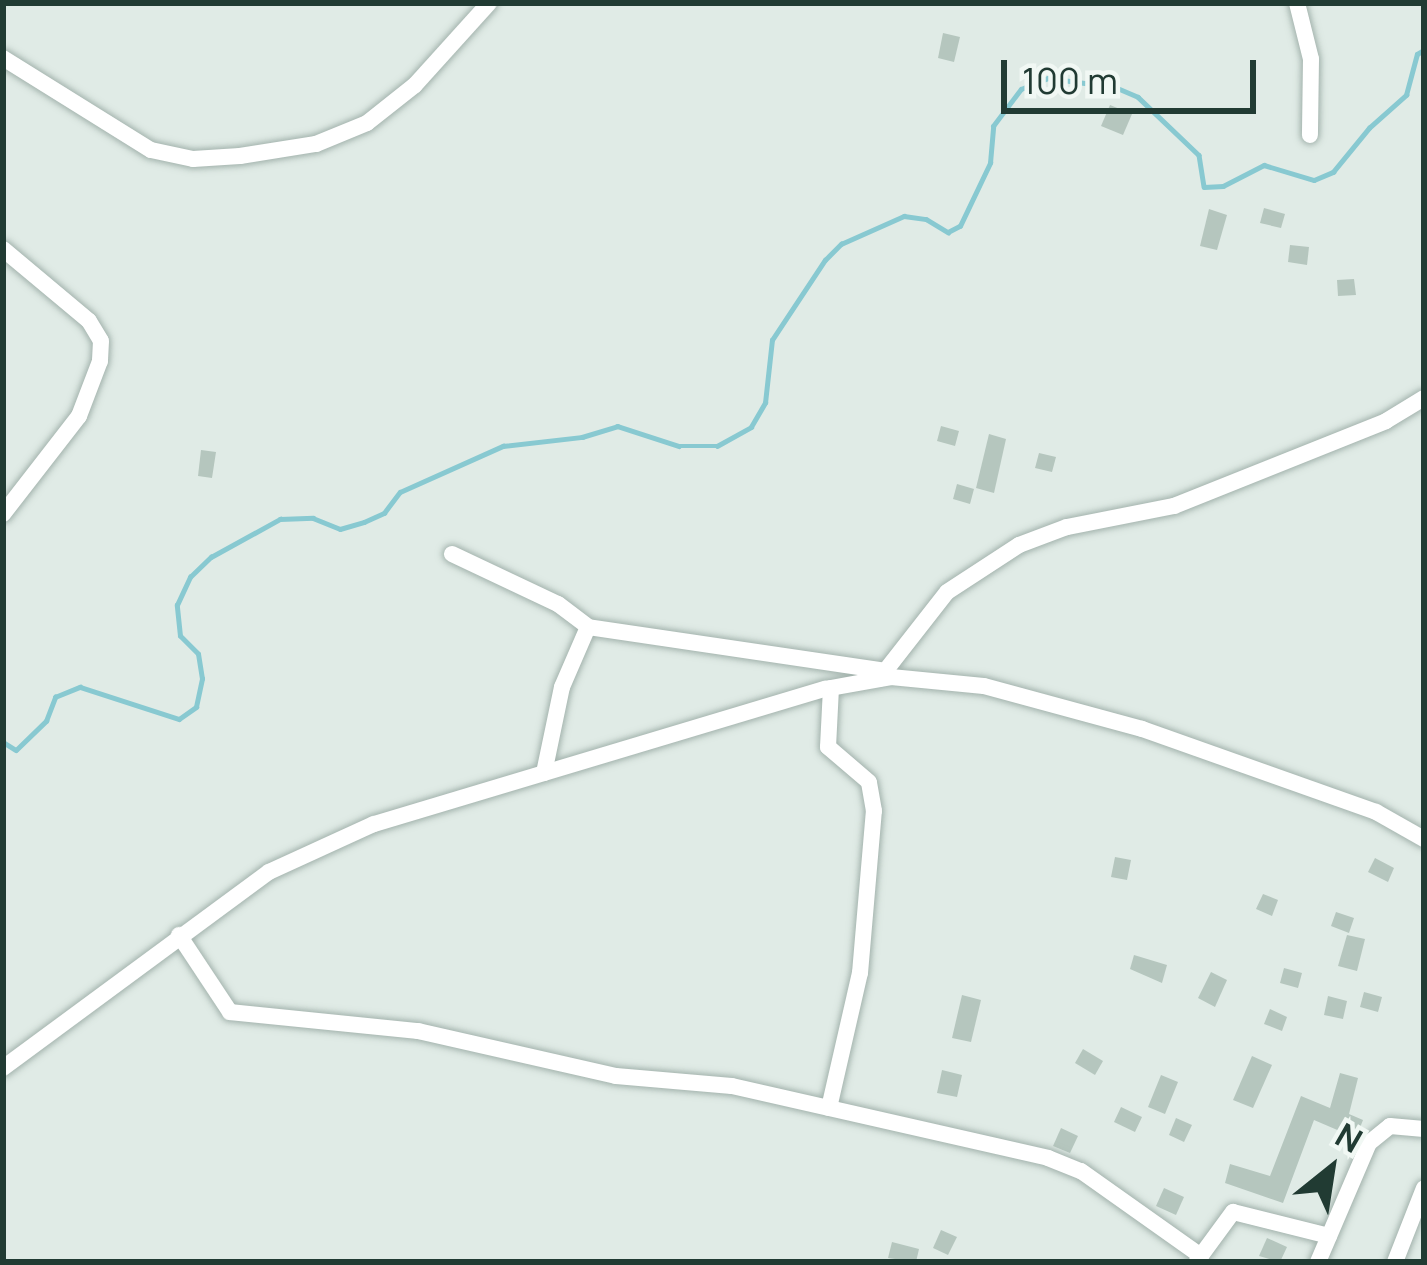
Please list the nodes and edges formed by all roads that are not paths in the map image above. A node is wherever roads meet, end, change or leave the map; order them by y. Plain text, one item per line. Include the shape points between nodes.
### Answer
1 (489, 3) edge
2 (1297, 3) edge
3 (3, 58) edge
4 (1310, 135) dead end
5 (3, 249) edge
6 (1424, 398) edge
7 (3, 514) edge
8 (452, 554) dead end
9 (588, 627) junction
10 (882, 675) junction
11 (831, 688) junction
12 (544, 772) junction
13 (1424, 839) edge
14 (179, 935) junction
15 (3, 1068) edge
16 (829, 1108) junction
17 (1424, 1130) edge
18 (1424, 1188) edge
19 (1329, 1236) junction
20 (1199, 1259) edge
21 (1318, 1262) edge
22 (1395, 1262) edge

1 - 3 street via 416,85 367,124 240,156 193,160 151,150
2 - 4 street via 1311,59
5 - 7 street via 89,321 100,340 79,416
6 - 10 street via 1386,421 1174,506 1019,545 947,592
8 - 9 street via 558,604
9 - 10 street
9 - 12 street via 562,687
10 - 11 street
10 - 13 street via 984,686 1142,729 1376,812
11 - 12 street
11 - 16 street via 828,747 874,793 860,973
12 - 14 street via 374,824 269,872
14 - 15 street
14 - 16 street via 230,1012 418,1031 616,1076 732,1086
16 - 20 street via 1082,1171
17 - 19 street via 1390,1126 1369,1143
18 - 22 street
19 - 20 street via 1233,1212
19 - 21 street

